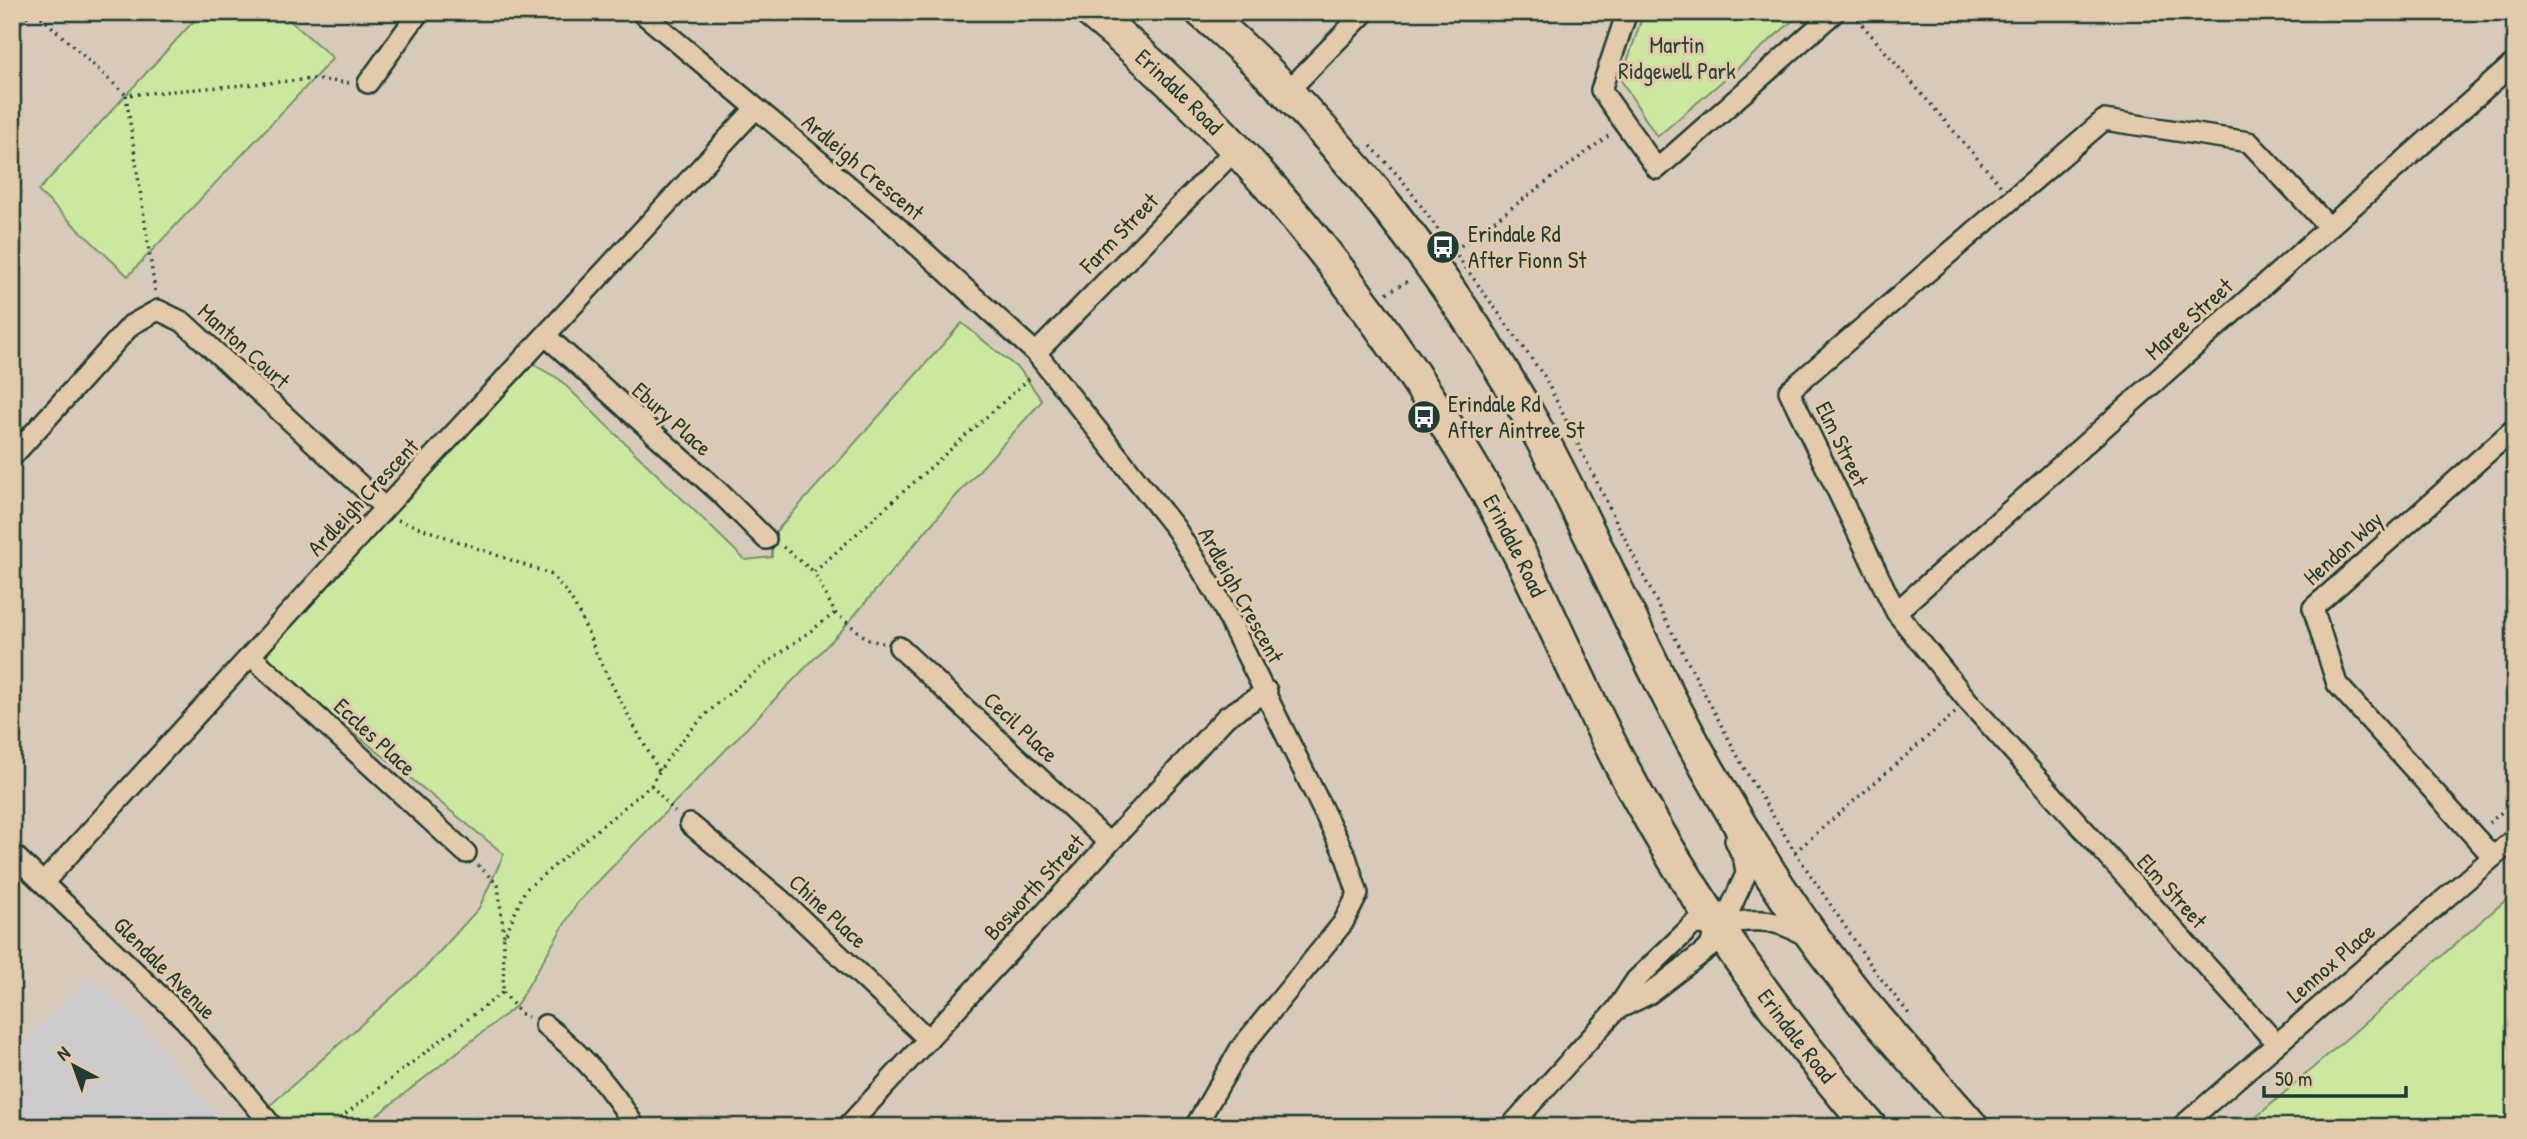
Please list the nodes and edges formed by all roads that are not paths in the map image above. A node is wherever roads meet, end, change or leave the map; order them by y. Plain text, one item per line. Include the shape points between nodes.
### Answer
1 (419, 12) edge
2 (641, 12) edge
3 (1091, 12) edge
4 (1202, 12) edge
5 (1365, 12) edge
6 (1627, 12) edge
7 (1835, 12) edge
8 (2515, 62) edge
9 (368, 83) road end
10 (1286, 93) junction
11 (756, 108) junction
12 (1237, 148) junction
13 (2329, 227) junction
14 (546, 336) junction
15 (1041, 359) junction
16 (2515, 428) edge
17 (12, 457) edge
18 (385, 508) junction
19 (765, 539) road end
20 (1896, 612) junction
21 (899, 647) road end
22 (251, 656) junction
23 (1267, 691) junction
24 (1728, 802) junction
25 (690, 824) road end
26 (2515, 838) edge
27 (1108, 843) junction
28 (12, 853) edge
29 (466, 853) road end
30 (2493, 857) junction
31 (44, 882) junction
32 (1716, 925) junction
33 (1818, 943) junction
34 (545, 1025) road end
35 (928, 1039) junction
36 (2276, 1042) junction
37 (273, 1127) edge
38 (635, 1127) edge
39 (847, 1127) edge
40 (1195, 1127) edge
41 (1510, 1127) edge
42 (1870, 1127) edge
43 (1972, 1127) edge
44 (2180, 1127) edge

1 - 9 street
2 - 11 street
3 - 12 main road, Erindale Road
4 - 10 main road
5 - 10 street
6 - 7 street via 1601,90 1657,169
8 - 13 street, Maree Street
10 - 24 main road via 1404,230 1442,258 1545,445 1707,769
11 - 14 street, Ardleigh Crescent
11 - 15 street, Ardleigh Crescent via 895,225
12 - 15 street, Farm Street
12 - 32 main road, Erindale Road via 1418,379 1486,491 1652,824
13 - 20 street, Maree Street
13 - 20 street, Elm Street via 2249,142 2104,120 1789,391
14 - 18 street, Ardleigh Crescent
14 - 19 street, Ebury Place
15 - 23 street, Ardleigh Crescent via 1176,528
16 - 30 street, Hendon Way via 2313,608 2337,684
17 - 18 street, Manton Court via 131,325 158,310 183,322
18 - 22 street, Ardleigh Crescent
20 - 36 street, Elm Street via 1968,701
21 - 27 street, Cecil Place
22 - 29 street, Eccles Place
22 - 31 street, Ardleigh Crescent
23 - 27 street, Bosworth Street via 1226,717
23 - 40 street, Ardleigh Crescent via 1346,857 1358,894 1343,923 1240,1049
24 - 32 street via 1731,832 1746,874 1736,899
24 - 33 main road
25 - 35 street, Chine Place via 780,899
26 - 30 street, Lennox Place
27 - 35 street, Bosworth Street
28 - 31 street, Glendale Avenue
30 - 36 street, Lennox Place
31 - 37 street, Glendale Avenue via 185,1020
32 - 33 street via 1765,919
32 - 41 street via 1694,925 1636,980 1616,1010
32 - 42 main road, Erindale Road via 1811,1058
33 - 43 main road
34 - 38 street via 577,1050 617,1096
35 - 39 street, Bosworth Street
36 - 44 street, Lennox Place

